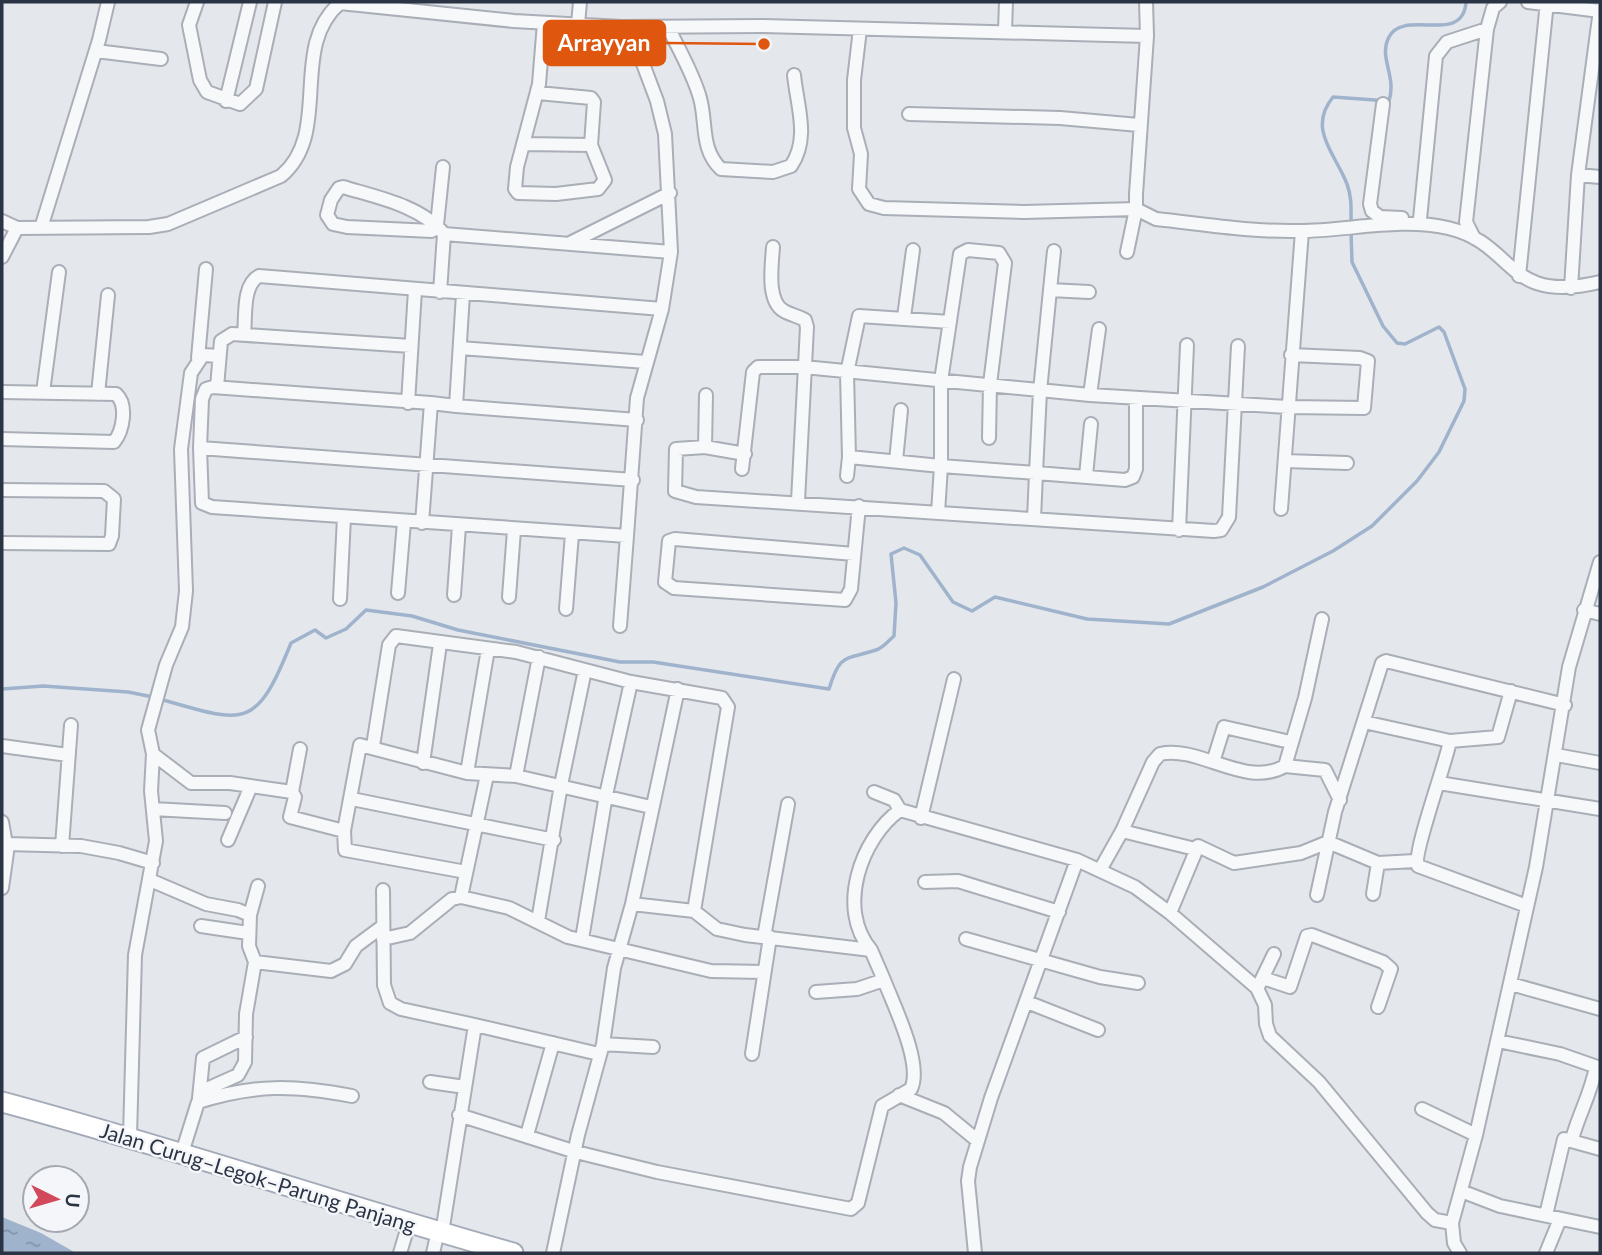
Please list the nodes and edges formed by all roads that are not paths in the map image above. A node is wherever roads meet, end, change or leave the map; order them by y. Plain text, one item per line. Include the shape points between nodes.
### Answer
1 (108, 2) edge
2 (197, 2) edge
3 (250, 2) edge
4 (275, 2) edge
5 (337, 2) edge
6 (580, 2) edge
7 (1006, 2) edge
8 (1146, 2) edge
9 (1500, 2) edge
10 (1528, 2) edge
11 (1547, 3) edge
12 (1600, 11) edge
13 (544, 23) junction
14 (668, 27) junction
15 (579, 29) junction
16 (860, 29) junction
17 (1487, 29) junction
18 (1005, 31) junction
19 (1147, 36) junction
20 (96, 51) junction
21 (161, 59) dead end
22 (794, 75) dead end
23 (538, 93) junction
24 (226, 101) junction
25 (1383, 104) dead end
26 (909, 114) dead end
27 (1139, 125) junction
28 (525, 144) junction
29 (591, 145) junction
30 (443, 166) dead end
31 (1578, 175) junction
32 (1600, 177) edge
33 (670, 193) junction
34 (1136, 209) junction
35 (1420, 219) junction
36 (2, 221) edge
37 (1466, 222) junction
38 (17, 228) junction
39 (41, 228) junction
40 (440, 229) junction
41 (1302, 231) junction
42 (1474, 237) junction
43 (569, 243) junction
44 (773, 247) dead end
45 (913, 250) dead end
46 (1054, 251) dead end
47 (671, 252) junction
48 (1127, 252) dead end
49 (2, 257) edge
50 (206, 269) dead end
51 (59, 272) dead end
52 (1519, 276) junction
53 (1600, 282) edge
54 (1571, 288) junction
55 (415, 290) junction
56 (1050, 290) junction
57 (440, 292) junction
58 (1089, 292) dead end
59 (463, 294) junction
60 (108, 295) dead end
61 (662, 309) junction
62 (904, 317) junction
63 (950, 322) junction
64 (1099, 329) dead end
65 (244, 334) junction
66 (1187, 345) dead end
67 (411, 346) junction
68 (1238, 346) dead end
69 (460, 348) junction
70 (1292, 355) junction
71 (219, 356) junction
72 (198, 359) junction
73 (646, 362) junction
74 (804, 367) junction
75 (847, 373) junction
76 (941, 381) junction
77 (990, 384) junction
78 (217, 387) junction
79 (1040, 391) junction
80 (2, 392) edge
81 (43, 392) junction
82 (98, 394) junction
83 (706, 395) dead end
84 (1090, 395) junction
85 (1136, 398) junction
86 (1186, 399) junction
87 (408, 403) junction
88 (431, 403) junction
89 (1234, 403) junction
90 (456, 405) junction
91 (1288, 408) junction
92 (901, 410) dead end
93 (637, 420) junction
94 (1091, 424) dead end
95 (989, 438) dead end
96 (2, 439) edge
97 (705, 447) junction
98 (200, 448) junction
99 (745, 454) junction
100 (849, 457) junction
101 (896, 461) junction
102 (1285, 461) junction
103 (1347, 463) dead end
104 (426, 464) junction
105 (941, 466) junction
106 (742, 469) dead end
107 (1036, 473) junction
108 (847, 476) dead end
109 (1086, 476) junction
110 (633, 480) junction
111 (2, 490) edge
112 (798, 501) junction
113 (859, 506) junction
114 (1281, 509) dead end
115 (939, 513) junction
116 (344, 517) junction
117 (1034, 519) junction
118 (404, 522) junction
119 (422, 523) junction
120 (459, 526) junction
121 (514, 530) junction
122 (1179, 530) junction
123 (572, 534) junction
124 (627, 536) junction
125 (2, 543) edge
126 (854, 554) junction
127 (1600, 562) edge
128 (398, 593) dead end
129 (454, 595) dead end
130 (509, 597) dead end
131 (340, 599) dead end
132 (566, 609) dead end
133 (1584, 610) junction
134 (1600, 614) edge
135 (1322, 619) dead end
136 (620, 626) dead end
137 (440, 644) junction
138 (488, 649) junction
139 (539, 657) junction
140 (585, 670) junction
141 (954, 680) dead end
142 (631, 682) junction
143 (678, 689) junction
144 (1511, 691) junction
145 (1565, 705) junction
146 (1364, 722) junction
147 (71, 725) dead end
148 (1450, 741) junction
149 (1290, 742) junction
150 (2, 746) edge
151 (373, 746) junction
152 (300, 748) dead end
153 (153, 754) junction
154 (68, 755) junction
155 (1556, 755) junction
156 (1213, 762) junction
157 (423, 763) junction
158 (1600, 763) edge
159 (1285, 766) junction
160 (467, 773) junction
161 (487, 775) junction
162 (516, 776) junction
163 (1440, 783) junction
164 (561, 785) junction
165 (251, 786) junction
166 (292, 792) junction
167 (874, 792) dead end
168 (606, 795) junction
169 (352, 799) junction
170 (1340, 800) junction
171 (1548, 800) junction
172 (788, 804) dead end
173 (651, 807) junction
174 (153, 809) junction
175 (1600, 809) edge
176 (901, 810) junction
177 (225, 813) dead end
178 (921, 818) junction
179 (2, 822) edge
180 (475, 825) junction
181 (344, 831) junction
182 (1122, 831) junction
183 (228, 840) dead end
184 (554, 840) junction
185 (1328, 842) junction
186 (8, 845) junction
187 (62, 846) junction
188 (1195, 849) junction
189 (1077, 860) junction
190 (1415, 861) junction
191 (153, 863) junction
192 (1378, 863) junction
193 (1100, 870) junction
194 (466, 872) junction
195 (150, 880) junction
196 (925, 882) dead end
197 (258, 886) dead end
198 (2, 888) edge
199 (383, 890) dead end
200 (1373, 894) dead end
201 (1317, 895) dead end
202 (461, 897) junction
203 (632, 904) junction
204 (1527, 906) junction
205 (694, 911) junction
206 (1059, 912) junction
207 (1170, 913) junction
208 (250, 915) junction
209 (538, 921) junction
210 (201, 926) dead end
211 (248, 933) junction
212 (383, 933) junction
213 (767, 937) junction
214 (582, 939) junction
215 (966, 939) dead end
216 (618, 949) junction
217 (871, 950) junction
218 (1274, 954) dead end
219 (1040, 961) junction
220 (256, 962) junction
221 (764, 972) junction
222 (884, 980) junction
223 (1260, 983) junction
224 (1138, 984) dead end
225 (1511, 984) junction
226 (816, 992) dead end
227 (1027, 1002) junction
228 (1378, 1007) dead end
229 (1600, 1009) edge
230 (475, 1025) junction
231 (1098, 1030) dead end
232 (246, 1037) junction
233 (1498, 1041) junction
234 (553, 1043) junction
235 (653, 1047) dead end
236 (601, 1049) junction
237 (752, 1054) dead end
238 (1598, 1068) edge
239 (430, 1082) dead end
240 (465, 1087) junction
241 (899, 1095) junction
242 (352, 1096) dead end
243 (199, 1097) junction
244 (2, 1102) edge
245 (1422, 1109) dead end
246 (459, 1115) junction
247 (527, 1135) junction
248 (1476, 1135) junction
249 (130, 1136) junction
250 (1572, 1139) junction
251 (978, 1141) junction
252 (1600, 1149) edge
253 (576, 1152) junction
254 (182, 1153) junction
255 (1461, 1191) junction
256 (1546, 1215) junction
257 (1560, 1219) junction
258 (409, 1223) junction
259 (1452, 1223) junction
260 (1600, 1227) edge
261 (440, 1232) junction
262 (400, 1253) edge
263 (433, 1253) edge
264 (513, 1253) edge
265 (553, 1253) edge
266 (975, 1253) edge
267 (1460, 1253) edge
268 (1546, 1253) edge

1 - 20 street
2 - 24 street via 189,25 200,80 207,92
3 - 24 street
4 - 24 street via 256,89 240,104
5 - 13 street
5 - 39 street via 320,28 305,145 281,176 168,224
6 - 15 street
7 - 18 street
8 - 19 street
9 - 17 street
10 - 11 street
11 - 12 street
11 - 52 street
12 - 31 street
13 - 15 street
13 - 23 street
14 - 15 street
14 - 16 street
14 - 22 street via 700,98 703,134 712,159 722,169 773,172 791,166 802,132
15 - 33 street via 635,40 662,116
16 - 18 street
16 - 34 street via 853,128 861,154 859,189 869,204 1024,212
17 - 35 street via 1447,42 1434,62
17 - 37 street
18 - 19 street
19 - 27 street
20 - 21 street
20 - 39 street
23 - 28 street
23 - 29 street via 591,99
25 - 35 street via 1371,211 1380,217
26 - 27 street
27 - 34 street
28 - 29 street
28 - 29 street via 515,189 518,193 556,194 592,192 603,185 604,176
30 - 40 street
31 - 32 street
31 - 54 street
33 - 43 street
33 - 47 street
34 - 41 street via 1156,219
34 - 48 street
35 - 37 street
36 - 38 street
37 - 42 street
38 - 39 street
38 - 49 street
40 - 40 street via 347,228 334,225 327,215 331,200 343,187 409,209
40 - 43 street
40 - 57 street
41 - 42 street via 1413,224 1449,228
41 - 70 street
42 - 52 street
43 - 47 street
44 - 74 street via 775,300 783,311 805,320 807,327
45 - 62 street
46 - 56 street
47 - 61 street
50 - 72 street
51 - 81 street
52 - 54 street via 1545,286
53 - 54 street
55 - 57 street
55 - 65 street via 259,276 248,294
55 - 67 street
56 - 58 street
56 - 79 street
57 - 59 street
59 - 61 street
59 - 69 street
60 - 82 street
61 - 73 street
62 - 63 street
62 - 75 street via 859,316
63 - 76 street
63 - 77 street via 960,254 973,250 1002,256 1005,263
64 - 84 street
65 - 67 street
65 - 71 street via 225,336
66 - 86 street
67 - 87 street
68 - 89 street
69 - 73 street
69 - 90 street
70 - 91 street
70 - 91 street via 1360,358 1370,365 1363,409
71 - 72 street
71 - 78 street
72 - 153 street via 191,373 181,449 186,591 181,627 149,730
73 - 93 street
74 - 75 street
74 - 99 street via 767,366 753,372
74 - 112 street
75 - 76 street
75 - 100 street
76 - 77 street
76 - 105 street
77 - 79 street
77 - 95 street
78 - 87 street
78 - 98 street via 204,394
79 - 84 street
79 - 107 street
80 - 81 street
81 - 82 street
82 - 96 street via 116,394 121,399 121,428 114,442
83 - 97 street
84 - 85 street
85 - 86 street
85 - 109 street via 1135,474 1125,480
86 - 89 street
86 - 122 street
87 - 88 street
88 - 90 street
88 - 104 street
89 - 91 street
89 - 122 street via 1226,525 1214,531
90 - 93 street
91 - 102 street
92 - 101 street
93 - 110 street
94 - 109 street
97 - 99 street
97 - 112 street via 676,449 675,491 696,497
98 - 104 street
98 - 116 street via 204,506
99 - 106 street
100 - 101 street
100 - 108 street
101 - 105 street
102 - 103 street
102 - 114 street
104 - 110 street
104 - 119 street
105 - 107 street
105 - 115 street
107 - 109 street
107 - 117 street
110 - 124 street
111 - 125 street via 104,491 114,499 109,544
112 - 113 street
113 - 115 street
113 - 126 street
115 - 117 street
116 - 118 street
116 - 131 street
117 - 122 street
118 - 119 street
118 - 128 street
119 - 120 street
120 - 121 street
120 - 129 street
121 - 123 street
121 - 130 street
123 - 124 street
123 - 132 street
124 - 136 street
126 - 126 street via 850,594 841,601 674,588 664,582 667,547 675,539
127 - 133 street
133 - 134 street
133 - 145 street via 1569,667
135 - 149 street
137 - 138 street
137 - 151 street via 401,636 391,641
137 - 157 street
138 - 139 street
138 - 160 street
139 - 140 street
139 - 162 street
140 - 142 street
140 - 164 street
141 - 178 street
142 - 143 street
142 - 168 street
143 - 173 street
143 - 205 street via 722,698 729,707
144 - 145 street
144 - 146 street via 1385,661
144 - 148 street via 1498,737
145 - 155 street
146 - 148 street
146 - 170 street
147 - 154 street
148 - 163 street
149 - 156 street via 1224,727
149 - 159 street
150 - 154 street
151 - 157 street
151 - 169 street via 358,748
152 - 166 street
153 - 165 street via 191,783
153 - 174 street
154 - 187 street
155 - 158 street
155 - 171 street
156 - 159 street via 1262,772
156 - 182 street via 1160,754
157 - 160 street
159 - 170 street via 1325,771
160 - 161 street
161 - 162 street
161 - 180 street
162 - 164 street
163 - 171 street
163 - 190 street
164 - 168 street
164 - 184 street
165 - 166 street
165 - 183 street
166 - 181 street via 290,817
167 - 176 street via 894,800
168 - 173 street
168 - 214 street
169 - 180 street
169 - 181 street
170 - 185 street
171 - 175 street
171 - 204 street
172 - 213 street
173 - 203 street
174 - 177 street
174 - 191 street
176 - 178 street
176 - 217 street via 878,830 864,858 855,894 857,922
178 - 189 street
179 - 186 street
180 - 184 street
180 - 194 street
181 - 194 street via 343,846 348,851
182 - 188 street
182 - 193 street
184 - 209 street
185 - 188 street via 1301,853 1244,862 1227,860 1199,846
185 - 192 street
185 - 201 street
186 - 187 street
186 - 198 street
187 - 191 street via 120,853
188 - 207 street
189 - 193 street
189 - 206 street
190 - 192 street
190 - 204 street via 1424,870
191 - 195 street
192 - 200 street
193 - 207 street
194 - 202 street
195 - 208 street via 206,904
195 - 249 street via 132,988 135,1030
196 - 206 street via 957,881
197 - 208 street
199 - 212 street
202 - 209 street via 509,908
202 - 212 street via 403,937
203 - 205 street
203 - 216 street
204 - 225 street
205 - 213 street via 717,929
206 - 219 street
207 - 223 street
208 - 211 street
209 - 214 street via 560,934
210 - 211 street
211 - 220 street
212 - 220 street via 356,946 345,964 331,971
212 - 230 street via 384,985 390,1003
213 - 217 street
213 - 221 street
214 - 216 street
215 - 219 street
216 - 221 street via 711,971
216 - 236 street
217 - 222 street
218 - 223 street
219 - 224 street
219 - 227 street
220 - 232 street
221 - 237 street
222 - 226 street via 857,989
222 - 241 street via 915,1068 911,1088
223 - 228 street via 1290,987 1307,936 1312,935 1390,967
223 - 259 street via 1270,1035 1319,1082 1427,1213 1435,1220
225 - 229 street
225 - 233 street
227 - 231 street
227 - 251 street
230 - 234 street
230 - 240 street
232 - 243 street via 242,1070
232 - 243 street via 203,1058
233 - 238 street via 1560,1054
233 - 248 street
234 - 236 street
234 - 247 street
235 - 236 street
236 - 253 street
238 - 250 street
239 - 240 street
240 - 246 street
241 - 251 street via 944,1113
241 - 253 street via 882,1106 858,1203 851,1209
242 - 243 street via 279,1086
243 - 254 street
244 - 249 main road, Jalan Curug–Legok–Parung Panjang
245 - 248 street
246 - 247 street
246 - 261 street
247 - 253 street
248 - 255 street
249 - 254 main road, Jalan Curug–Legok–Parung Panjang
250 - 252 street
250 - 256 street via 1564,1139
251 - 266 street via 968,1181
253 - 265 street
254 - 258 main road, Jalan Curug–Legok–Parung Panjang
255 - 256 street via 1500,1206
255 - 259 street
256 - 257 street
257 - 260 street
257 - 268 street
258 - 261 main road, Jalan Curug–Legok–Parung Panjang
258 - 262 street
259 - 267 street
261 - 263 street
261 - 264 main road, Jalan Curug–Legok–Parung Panjang

